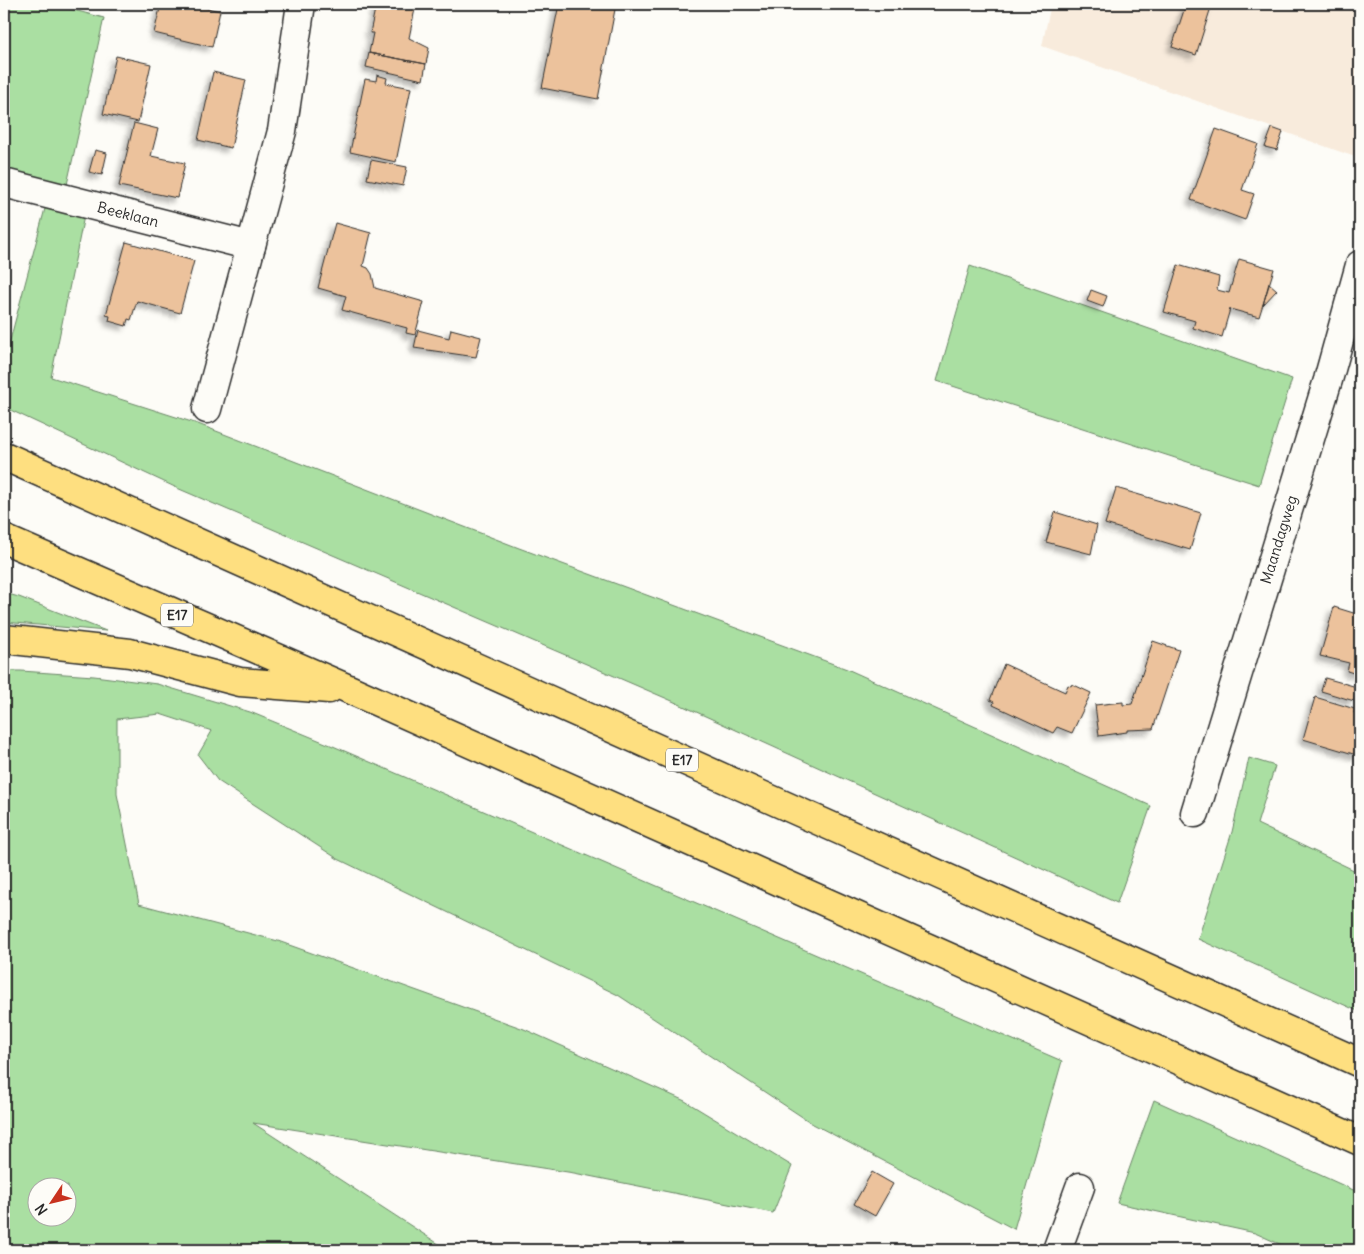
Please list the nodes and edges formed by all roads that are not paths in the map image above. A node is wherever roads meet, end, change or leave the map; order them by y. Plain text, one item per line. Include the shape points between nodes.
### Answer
1 (301, 4) edge
2 (4, 183) edge
3 (251, 246) junction
4 (1360, 265) edge
5 (207, 409) dead end
6 (4, 456) edge
7 (4, 539) edge
8 (4, 639) edge
9 (351, 690) junction
10 (1195, 813) dead end
11 (1360, 1063) edge
12 (1360, 1141) edge
13 (1080, 1187) dead end
14 (1057, 1250) edge

1 - 3 street via 282,131
2 - 3 street, Beeklaan
3 - 5 street
4 - 10 street, Maandagweg via 1328,380
6 - 11 highway, E17
7 - 9 highway, E17
8 - 9 highway via 130,653 240,682
9 - 12 highway, E17
13 - 14 street

